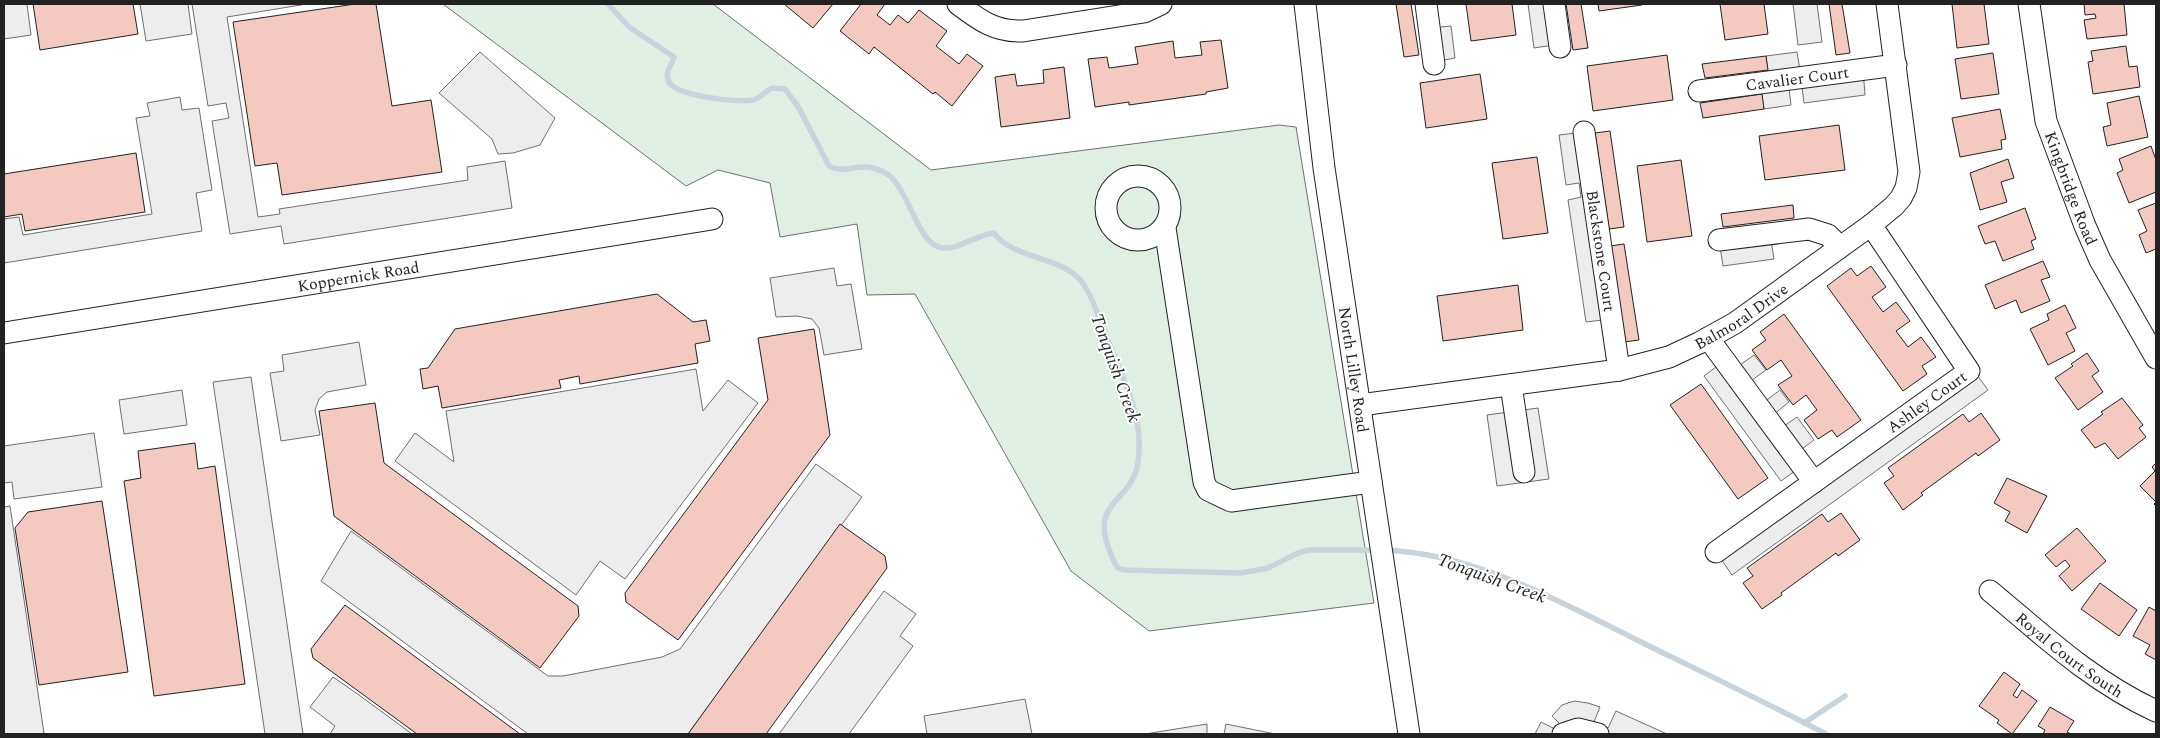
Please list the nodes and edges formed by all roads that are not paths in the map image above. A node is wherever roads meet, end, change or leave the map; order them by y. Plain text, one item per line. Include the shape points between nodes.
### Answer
1 (958, 4) edge
2 (1161, 4) edge
3 (1305, 4) edge
4 (1426, 4) edge
5 (1554, 4) edge
6 (1887, 4) edge
7 (2029, 4) edge
8 (1560, 48) dead end
9 (1434, 64) dead end
10 (1896, 65) junction
11 (1699, 91) dead end
12 (1584, 132) dead end
13 (712, 219) dead end
14 (1871, 225) junction
15 (1165, 228) dead end
16 (1719, 240) dead end
17 (1840, 247) junction
18 (4, 333) edge
19 (1708, 338) junction
20 (2156, 358) edge
21 (1619, 370) junction
22 (1511, 385) junction
23 (1360, 405) junction
24 (1524, 472) dead end
25 (1371, 482) junction
26 (1814, 482) junction
27 (1716, 552) dead end
28 (1990, 591) dead end
29 (2156, 711) edge
30 (1409, 734) edge
31 (1563, 734) edge
32 (1598, 734) edge

1 - 2 street via 993,28 1023,32 1144,12
3 - 23 street, North Lilley Road via 1324,168
4 - 9 street
5 - 8 street
6 - 10 street, Balmoral Drive
7 - 20 street, Kingbridge Road via 2050,130 2100,260
10 - 11 street, Cavalier Court
10 - 14 street, Balmoral Drive via 1909,172 1901,198
12 - 21 street, Blackstone Court
13 - 18 street, Koppernick Road
14 - 17 street, Balmoral Drive
14 - 26 street, Ashley Court via 1969,371
15 - 25 street via 1204,482 1208,490 1231,501
16 - 17 street via 1810,229 1828,236
17 - 19 street, Balmoral Drive via 1735,323
19 - 21 street, Balmoral Drive via 1669,357
19 - 26 street
21 - 22 street, Balmoral Drive
22 - 23 street, Balmoral Drive
22 - 24 street
23 - 25 street, North Lilley Road
25 - 30 street, North Lilley Road
26 - 27 street, Ashley Court
28 - 29 street, Royal Court South via 2078,666
31 - 32 street via 1578,729

